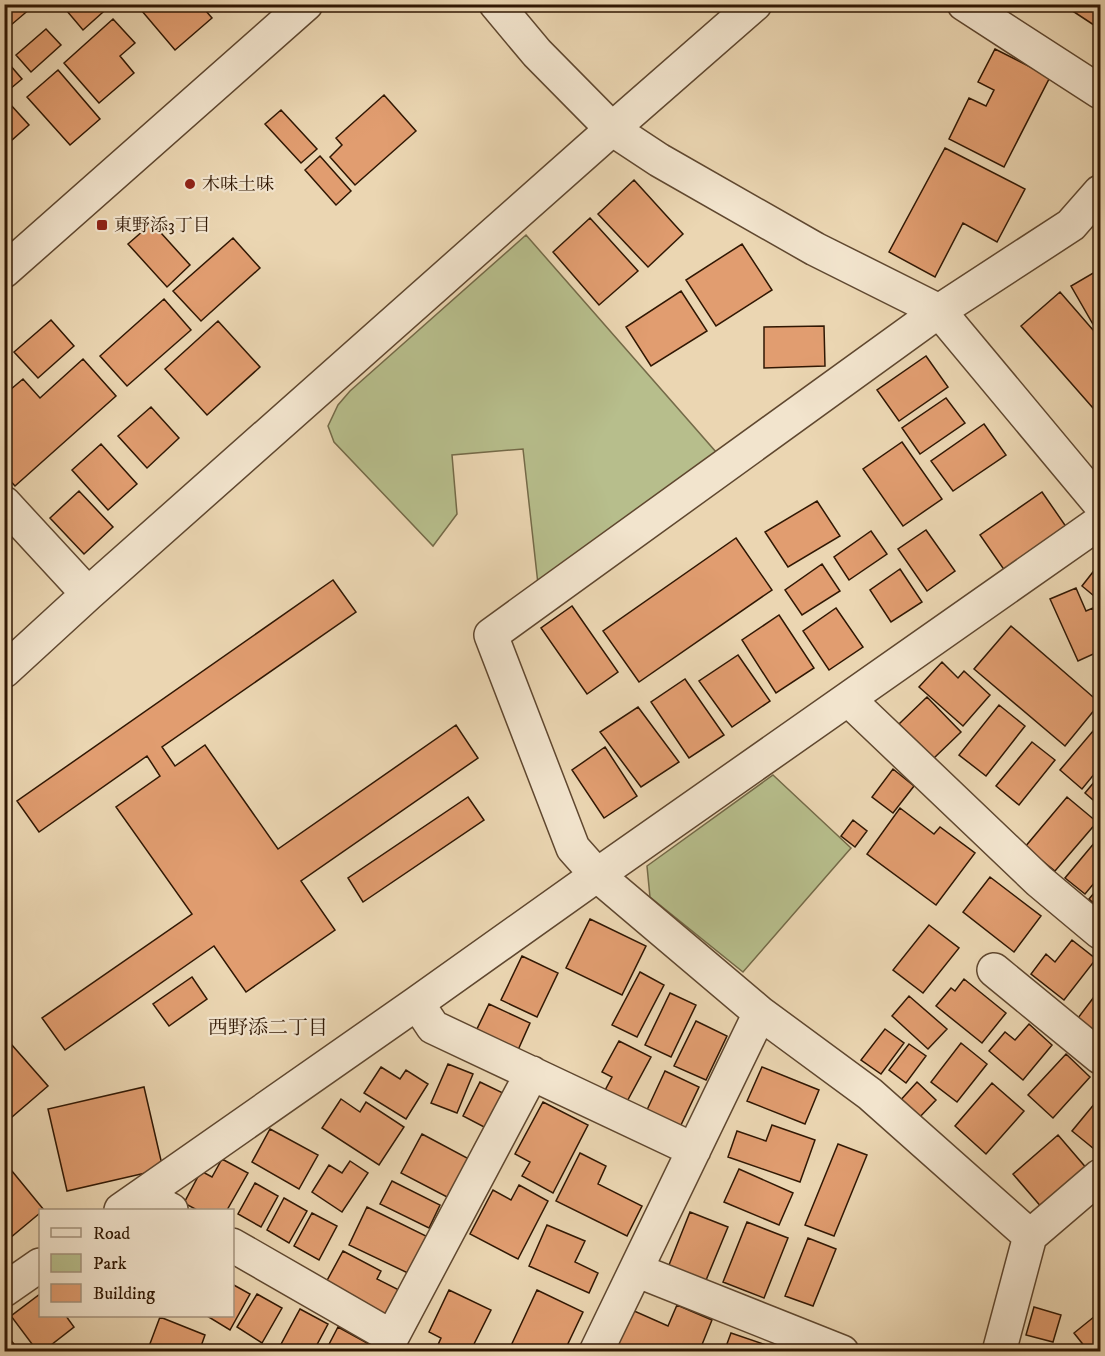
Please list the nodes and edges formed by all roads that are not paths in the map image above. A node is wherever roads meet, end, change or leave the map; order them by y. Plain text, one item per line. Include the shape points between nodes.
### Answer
1 (306, 4) edge
2 (496, 4) edge
3 (755, 4) edge
4 (964, 4) edge
5 (1101, 92) edge
6 (612, 129) junction
7 (1101, 192) edge
8 (4, 271) edge
9 (939, 311) junction
10 (4, 503) edge
11 (1101, 504) edge
12 (1101, 522) edge
13 (88, 594) junction
14 (4, 671) edge
15 (848, 699) junction
16 (597, 875) junction
17 (1101, 932) edge
18 (994, 970) dead end
19 (417, 1003) junction
20 (760, 1013) junction
21 (1101, 1057) edge
22 (532, 1073) junction
23 (694, 1149) junction
24 (1101, 1176) edge
25 (160, 1201) edge
26 (125, 1209) edge
27 (1030, 1236) junction
28 (234, 1246) edge
29 (39, 1266) edge
30 (636, 1270) junction
31 (7, 1284) edge
32 (388, 1344) edge
33 (596, 1352) edge
34 (842, 1352) edge
35 (999, 1352) edge

1 - 8 street
2 - 6 street via 537,53
3 - 6 street
4 - 5 street
6 - 9 street via 814,249
6 - 13 street
7 - 9 street via 1071,225
9 - 11 street
9 - 16 street via 491,635 573,848
10 - 13 street
12 - 15 street
13 - 14 street
15 - 16 street
15 - 17 street via 1039,881
16 - 19 street
16 - 20 street
18 - 21 street
19 - 22 street via 433,1027
19 - 25 street
20 - 23 street
20 - 27 street via 870,1094
22 - 23 street
22 - 32 street
23 - 30 street
24 - 27 street
25 - 26 street
27 - 35 street
28 - 32 street
29 - 31 street
30 - 33 street
30 - 34 street

